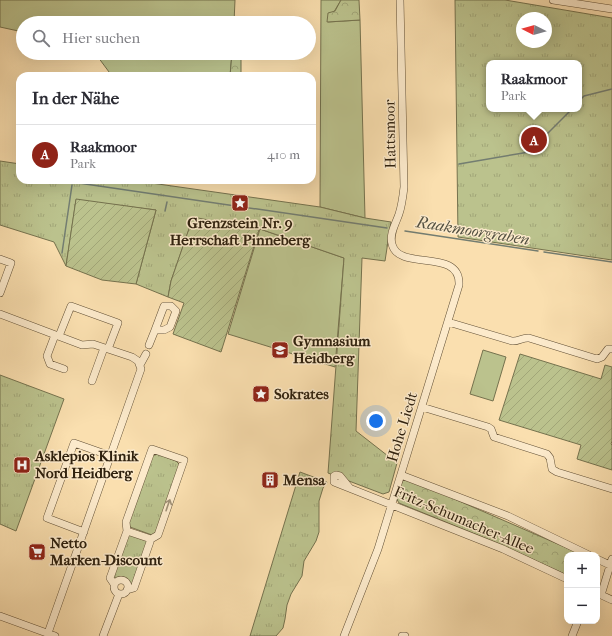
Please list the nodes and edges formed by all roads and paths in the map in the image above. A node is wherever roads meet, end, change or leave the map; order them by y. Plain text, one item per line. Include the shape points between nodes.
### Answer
1 (400, 0) edge
2 (553, 0) edge
3 (612, 9) edge
4 (407, 257) joint
5 (0, 259) edge
6 (0, 293) edge
7 (0, 314) edge
8 (448, 322) junction
9 (155, 330) dead end
10 (57, 336) junction
11 (149, 345) dead end
12 (106, 348) junction
13 (612, 349) edge
14 (146, 354) dead end
15 (140, 365) junction
16 (64, 370) dead end
17 (92, 381) dead end
18 (422, 407) junction
19 (111, 456) junction
20 (401, 475) junction
21 (349, 487) dead end
22 (612, 489) edge
23 (392, 504) junction
24 (127, 531) junction
25 (84, 532) junction
26 (151, 539) junction
27 (583, 552) edge
28 (600, 560) edge
29 (611, 564) edge
30 (564, 578) edge
31 (114, 584) junction
32 (127, 590) junction
33 (600, 592) edge
34 (119, 594) junction
35 (600, 594) edge
36 (612, 600) edge
37 (0, 616) edge
38 (577, 624) edge
39 (51, 635) edge
40 (103, 636) edge
41 (344, 636) edge
42 (572, 636) edge

1 - 4 street, Hattsmoor via 404,187 391,241 395,252
2 - 3 street
4 - 8 street, Hohe Liedt via 443,264 454,269 458,285
5 - 6 street via 11,263
7 - 10 street
8 - 13 street via 512,341 529,338 597,359 608,349
8 - 18 street, Hohe Liedt
9 - 11 street
10 - 12 street via 82,345 92,344
10 - 12 street via 71,306 118,323
10 - 16 street via 47,356 50,364
12 - 15 street via 132,357
12 - 17 street
14 - 15 street
15 - 19 street via 141,373
18 - 20 street, Hohe Liedt
18 - 22 street via 488,427 494,437 547,454 554,470
19 - 25 street
19 - 25 street via 74,443 47,518
20 - 23 street, Hohe Liedt
20 - 27 street, Fritz-Schumacher-Allee via 508,516
21 - 23 street, Fritz-Schumacher-Allee
23 - 30 street, Fritz-Schumacher-Allee via 503,549
23 - 41 street, Hohe Liedt via 370,572
24 - 26 street
26 -> 24 street via 158,535 184,460 152,449 126,522
24 - 31 street via 110,578
25 - 39 street
26 - 32 street via 134,588
28 - 29 street
29 - 33 street
31 - 32 street via 117,580 124,580 128,586
31 - 34 street
32 - 34 street
34 - 40 street
35 - 36 street
37 - 39 street
38 - 42 street

